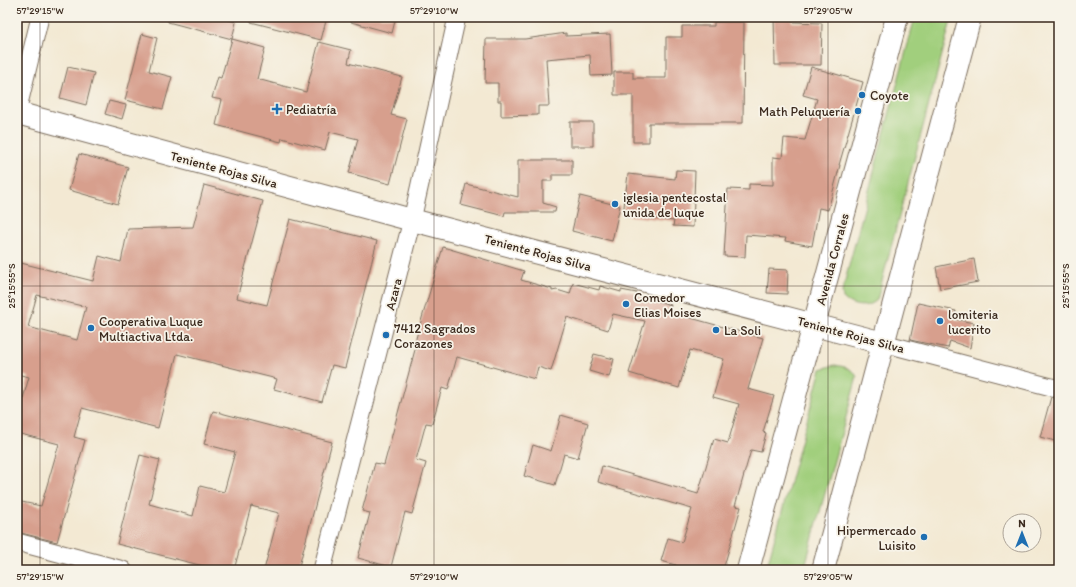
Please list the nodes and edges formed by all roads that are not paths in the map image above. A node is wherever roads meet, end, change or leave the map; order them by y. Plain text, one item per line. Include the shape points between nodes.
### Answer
1 (40, 17) edge
2 (457, 17) edge
3 (897, 17) edge
4 (970, 17) edge
5 (17, 113) edge
6 (412, 220) junction
7 (814, 325) junction
8 (883, 343) junction
9 (1059, 389) edge
10 (17, 542) edge
11 (123, 570) edge
12 (322, 570) edge
13 (748, 570) edge
14 (823, 570) edge

1 - 5 street
2 - 6 street, Azara
3 - 7 main road, Avenida Corrales
4 - 8 main road
5 - 6 main road, Teniente Rojas Silva
6 - 7 main road, Teniente Rojas Silva
6 - 12 street, Azara
7 - 8 main road, Teniente Rojas Silva
7 - 13 main road, Avenida Corrales
8 - 9 street, Teniente Rojas Silva
8 - 14 main road
10 - 11 street

